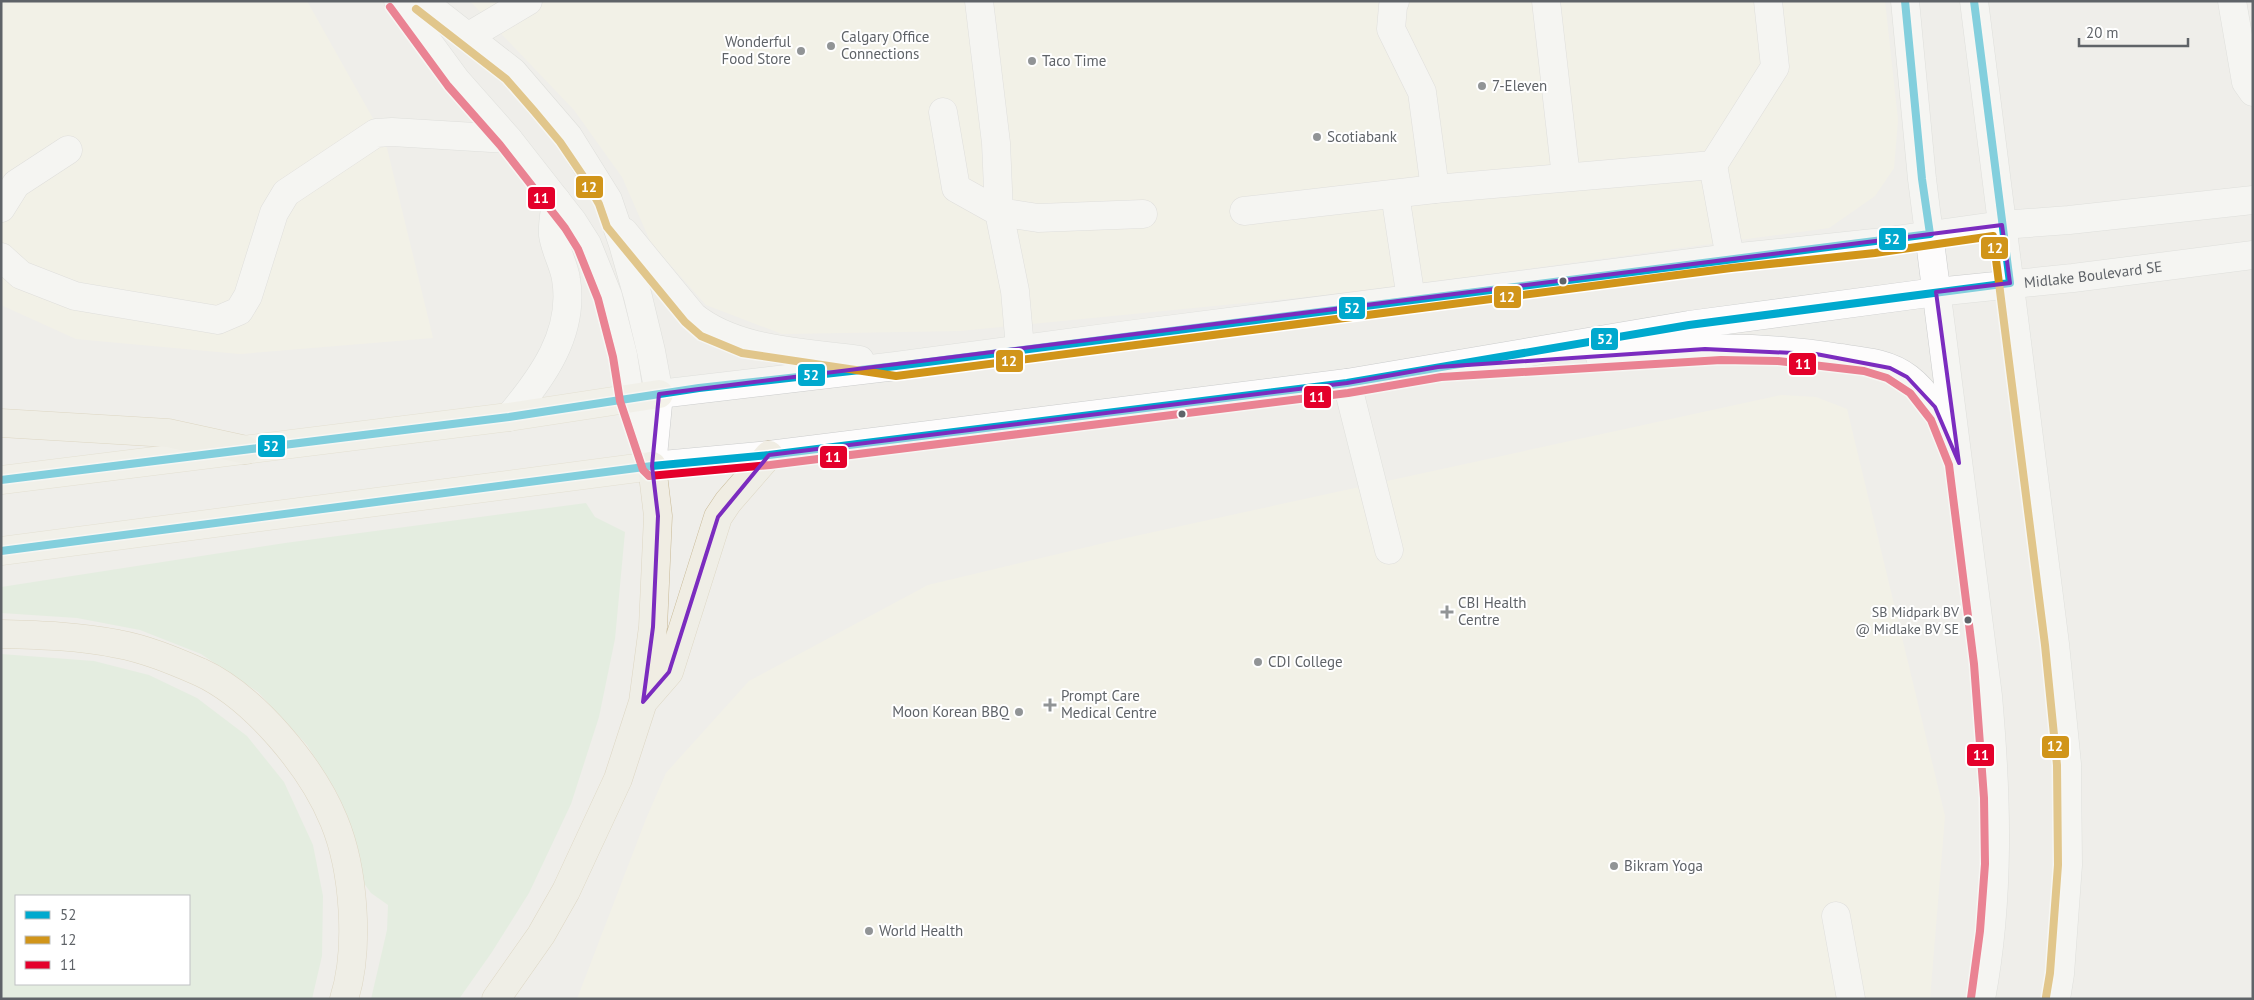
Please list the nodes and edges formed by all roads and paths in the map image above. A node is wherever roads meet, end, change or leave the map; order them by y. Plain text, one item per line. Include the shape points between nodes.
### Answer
1 (398, 1) edge
2 (422, 1) edge
3 (528, 1) edge
4 (979, 1) edge
5 (1395, 1) edge
6 (1546, 1) edge
7 (1768, 1) edge
8 (1905, 1) edge
9 (1974, 1) edge
10 (2232, 1) edge
11 (469, 36) junction
12 (2253, 92) edge
13 (943, 112) dead end
14 (508, 139) junction
15 (68, 150) dead end
16 (1713, 165) junction
17 (1566, 177) junction
18 (1435, 188) junction
19 (1395, 194) junction
20 (556, 200) junction
21 (2253, 200) edge
22 (1, 208) edge
23 (1244, 211) dead end
24 (999, 212) junction
25 (1143, 214) dead end
26 (615, 221) junction
27 (2002, 225) junction
28 (1930, 234) junction
29 (2253, 255) edge
30 (1, 257) edge
31 (1730, 258) junction
32 (2010, 283) junction
33 (1936, 292) junction
34 (1411, 299) junction
35 (1020, 348) junction
36 (896, 366) junction
37 (1438, 368) junction
38 (1347, 383) junction
39 (659, 394) junction
40 (630, 399) junction
41 (509, 417) junction
42 (1, 423) edge
43 (246, 450) junction
44 (769, 455) junction
45 (1959, 463) junction
46 (652, 466) junction
47 (1, 480) edge
48 (1389, 550) dead end
49 (1, 551) edge
50 (1, 634) edge
51 (643, 702) junction
52 (1836, 916) dead end
53 (344, 999) edge
54 (496, 999) edge
55 (1851, 999) edge
56 (1981, 999) edge
57 (2056, 999) edge

1 - 14 street via 456,80
2 - 11 street
3 - 11 street
4 - 24 street via 996,143
5 - 18 street via 1392,29 1422,92
6 - 17 street
7 - 16 street via 1775,67
8 - 28 street
9 - 27 street
10 - 12 street via 2246,82
11 - 26 street via 513,72 568,136 608,200
13 - 24 street via 956,188
14 - 20 street
14 - 30 street via 376,133 286,193 274,212 248,296 239,311 218,320 75,296 21,275
15 - 22 street via 16,184
16 - 17 street
16 - 31 street
17 - 18 street
18 - 19 street
19 - 23 street
19 - 34 street
20 - 40 street via 587,244 608,296
20 - 41 street via 554,235 566,279 568,301 562,335 530,392
21 - 27 street
24 - 25 street via 1038,218
24 - 35 street via 1015,291
26 - 36 street via 693,316 706,327 745,343
26 - 39 street via 638,297
27 - 28 street
27 - 32 street
28 - 31 street
28 - 33 street
29 - 32 street, Midlake Boulevard SE
31 - 34 street
32 - 33 street, Midlake Boulevard SE
32 - 57 street via 2067,764 2068,865
33 - 37 street, Midlake Boulevard SE via 1689,325
33 - 45 street
34 - 35 street
35 - 36 street
36 - 39 street
37 - 38 street, Midlake Boulevard SE
37 - 45 street via 1705,349 1816,354 1870,362 1908,377 1936,406
38 - 44 street, Midlake Boulevard SE
38 - 48 street
39 - 40 main road
39 - 46 street
40 - 41 main road
40 - 46 street
41 - 43 main road
42 - 43 highway via 168,433
43 - 47 main road
44 - 46 street, Midlake Boulevard SE
44 - 51 highway via 718,517 669,672
45 - 56 street via 1988,696 1994,774 1993,899 1988,964
46 - 49 main road, Midlake Boulevard SE
46 - 51 highway via 658,516 653,627
50 - 53 highway via 88,639 146,651 201,673 227,689 280,736 320,792 335,822 344,853 351,891 353,957
51 - 54 highway via 618,780 566,891 542,935
52 - 55 street

